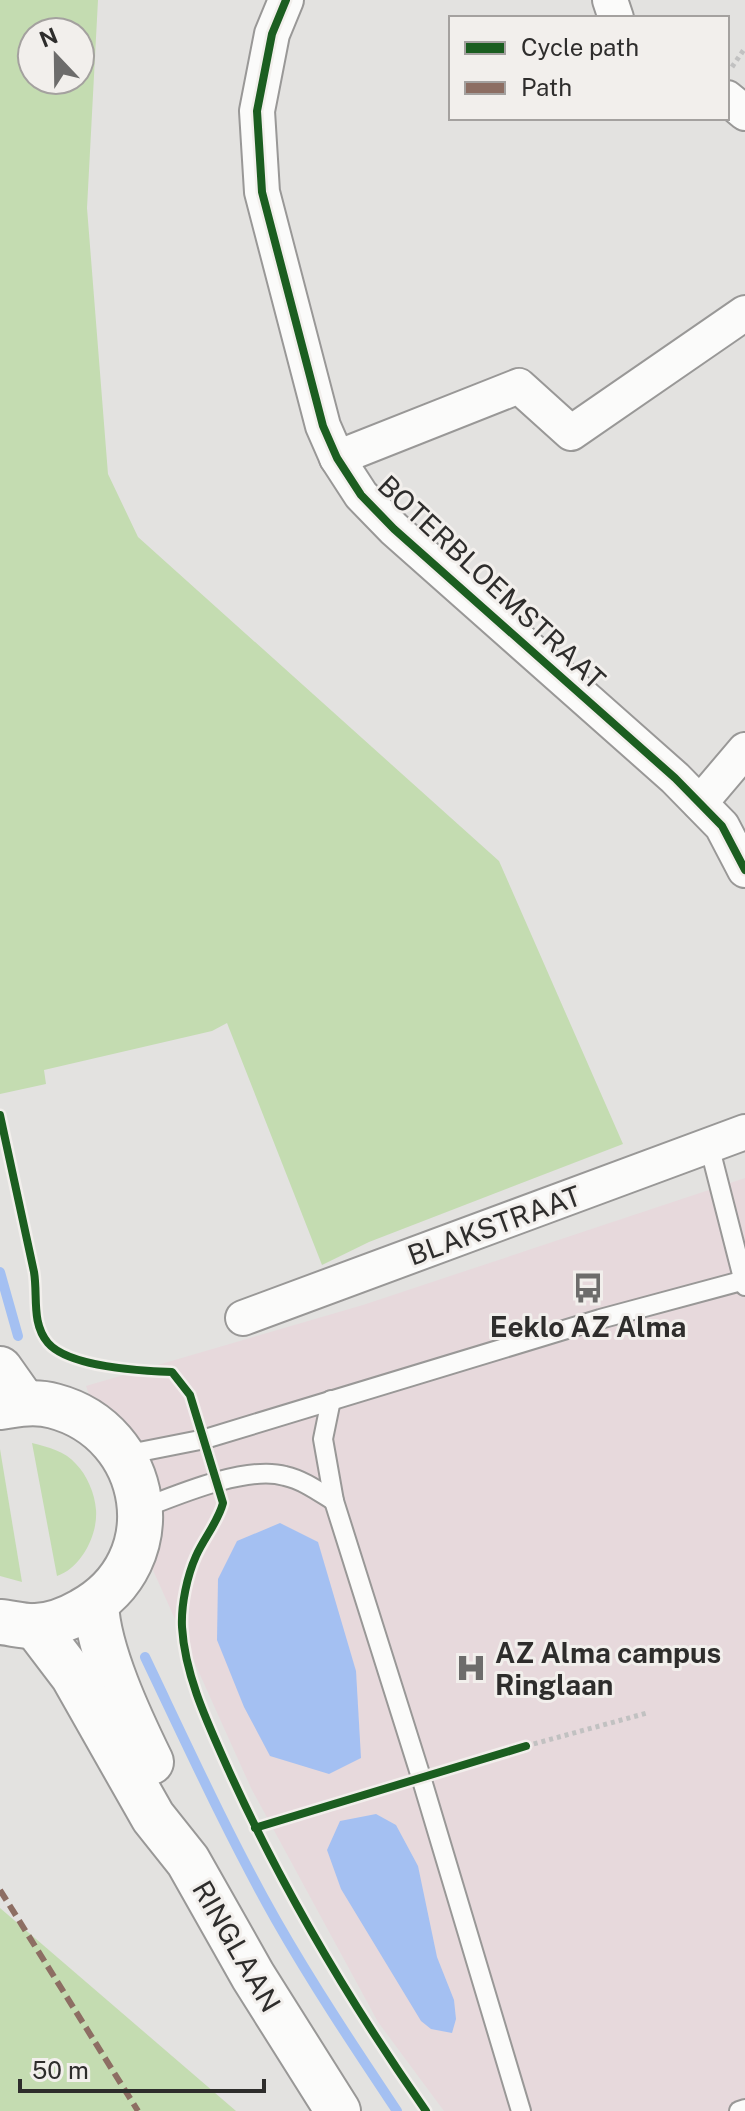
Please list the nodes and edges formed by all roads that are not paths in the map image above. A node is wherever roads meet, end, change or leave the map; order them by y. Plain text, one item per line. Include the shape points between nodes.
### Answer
1 (286, 0) edge
2 (729, 100) edge
3 (745, 113) edge
4 (745, 313) edge
5 (337, 458) junction
6 (745, 750) edge
7 (700, 803) junction
8 (745, 870) edge
9 (745, 1132) edge
10 (709, 1145) junction
11 (744, 1282) edge
12 (243, 1318) dead end
13 (8, 1393) edge
14 (331, 1400) junction
15 (124, 1455) junction
16 (334, 1501) junction
17 (141, 1509) junction
18 (96, 1604) junction
19 (18, 1624) edge
20 (188, 1861) junction
21 (745, 2109) edge
22 (338, 2111) edge
23 (521, 2111) edge
24 (739, 2111) edge

1 - 5 street, BOTERBLOEMSTRAAT via 272,34 257,111 262,192 323,426
2 - 3 street
4 - 5 street via 571,433 519,386
5 - 7 street, BOTERBLOEMSTRAAT via 361,495 394,529
6 - 7 street
7 - 8 street, BOTERBLOEMSTRAAT via 722,826
9 - 10 street, BLAKSTRAAT
10 - 11 lane
10 - 12 street, BLAKSTRAAT
11 - 14 lane
13 - 15 main road via 80,1415 101,1428
14 - 15 lane via 205,1439
14 - 16 lane via 323,1439
15 - 17 main road
16 - 17 lane via 283,1475 260,1473
16 - 23 lane
17 - 18 main road via 135,1548 119,1580
18 - 19 main road via 65,1620
18 - 20 main road, RINGLAAN via 108,1659 172,1806
19 - 20 main road, RINGLAAN via 73,1676 153,1817
20 - 22 main road, RINGLAAN
21 - 24 lane

